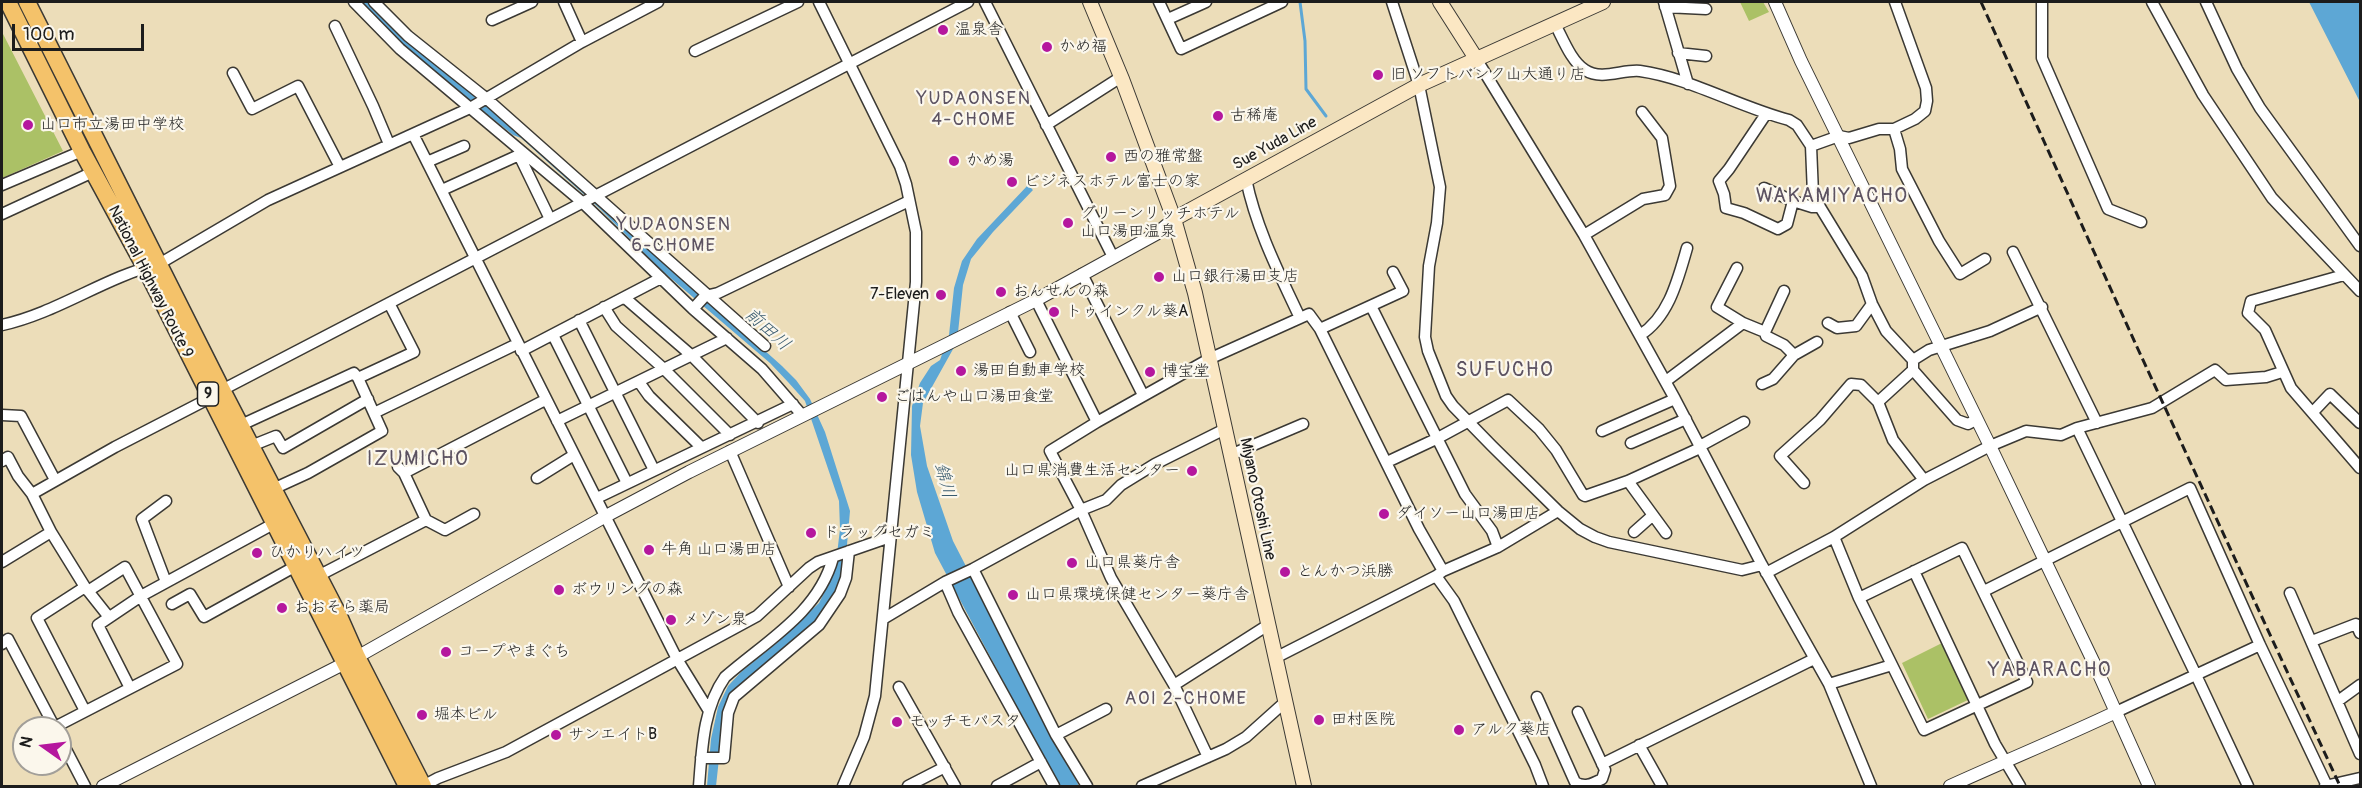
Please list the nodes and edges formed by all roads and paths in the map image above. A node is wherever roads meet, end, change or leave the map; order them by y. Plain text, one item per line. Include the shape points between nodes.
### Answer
1 (8, 2) edge
2 (28, 2) edge
3 (354, 2) edge
4 (374, 2) edge
5 (532, 2) edge
6 (564, 2) edge
7 (658, 2) edge
8 (798, 2) edge
9 (819, 2) edge
10 (968, 2) edge
11 (985, 2) edge
12 (1090, 2) edge
13 (1159, 2) edge
14 (1206, 2) edge
15 (1282, 2) edge
16 (1392, 2) edge
17 (1440, 2) edge
18 (1603, 2) edge
19 (1774, 2) edge
20 (1895, 2) edge
21 (2042, 2) edge
22 (2152, 2) edge
23 (2206, 2) edge
24 (1664, 4) edge
25 (1706, 9) dead end
26 (1168, 19) junction
27 (492, 20) dead end
28 (1555, 24) junction
29 (334, 26) dead end
30 (582, 42) junction
31 (695, 51) dead end
32 (1678, 52) junction
33 (1706, 56) dead end
34 (1477, 60) junction
35 (849, 62) junction
36 (233, 73) dead end
37 (1121, 77) junction
38 (1688, 84) junction
39 (1419, 85) junction
40 (478, 104) junction
41 (1642, 112) dead end
42 (1766, 114) junction
43 (1046, 125) junction
44 (1894, 129) junction
45 (413, 134) junction
46 (1839, 136) junction
47 (389, 144) junction
48 (464, 146) dead end
49 (1811, 146) junction
50 (82, 151) junction
51 (522, 155) junction
52 (427, 162) junction
53 (340, 167) junction
54 (93, 172) junction
55 (1245, 179) junction
56 (2, 185) edge
57 (1764, 188) dead end
58 (442, 190) junction
59 (595, 195) junction
60 (583, 201) junction
61 (909, 201) junction
62 (1793, 201) junction
63 (1820, 207) junction
64 (2, 214) edge
65 (550, 219) junction
66 (1174, 219) junction
67 (2141, 222) dead end
68 (1584, 235) junction
69 (2361, 246) edge
70 (1687, 248) dead end
71 (2013, 252) dead end
72 (476, 257) junction
73 (1113, 257) junction
74 (1985, 259) dead end
75 (152, 265) junction
76 (1737, 268) dead end
77 (1393, 273) dead end
78 (1082, 274) junction
79 (2344, 275) junction
80 (662, 278) junction
81 (1784, 291) dead end
82 (2361, 291) edge
83 (707, 296) junction
84 (625, 298) junction
85 (1036, 300) junction
86 (389, 303) junction
87 (1872, 304) junction
88 (1371, 306) junction
89 (604, 307) junction
90 (2042, 308) junction
91 (693, 309) junction
92 (1010, 312) junction
93 (1300, 318) junction
94 (579, 320) junction
95 (1743, 323) junction
96 (1827, 323) dead end
97 (2, 325) edge
98 (1320, 329) junction
99 (1765, 332) junction
100 (553, 335) junction
101 (1640, 335) junction
102 (727, 338) junction
103 (1817, 342) dead end
104 (765, 346) dead end
105 (1941, 346) junction
106 (519, 347) junction
107 (1030, 352) dead end
108 (692, 355) junction
109 (1794, 355) junction
110 (1209, 359) junction
111 (909, 362) junction
112 (1913, 365) junction
113 (664, 369) junction
114 (2282, 372) junction
115 (358, 378) junction
116 (1666, 381) junction
117 (639, 382) junction
118 (1762, 384) dead end
119 (616, 393) junction
120 (216, 394) junction
121 (1143, 395) junction
122 (368, 399) junction
123 (1675, 399) junction
124 (546, 400) junction
125 (1878, 402) junction
126 (793, 404) junction
127 (590, 405) junction
128 (2313, 412) junction
129 (374, 413) junction
130 (803, 415) junction
131 (2, 416) edge
132 (1686, 419) junction
133 (1976, 420) junction
134 (557, 421) junction
135 (1097, 422) junction
136 (1469, 422) junction
137 (1744, 422) dead end
138 (758, 423) junction
139 (2097, 423) junction
140 (2361, 423) edge
141 (1304, 424) dead end
142 (241, 425) junction
143 (2077, 428) junction
144 (1225, 429) junction
145 (1602, 431) dead end
146 (730, 435) junction
147 (1437, 440) junction
148 (1631, 443) dead end
149 (251, 446) junction
150 (1990, 446) junction
151 (701, 447) junction
152 (1700, 447) junction
153 (730, 452) junction
154 (574, 455) junction
155 (1230, 455) junction
156 (2, 461) edge
157 (1387, 462) junction
158 (2361, 468) edge
159 (654, 470) junction
160 (537, 478) dead end
161 (55, 480) junction
162 (1924, 480) junction
163 (1628, 481) junction
164 (627, 483) junction
165 (1804, 483) dead end
166 (273, 489) junction
167 (32, 494) junction
168 (597, 498) junction
169 (166, 501) dead end
170 (1081, 510) junction
171 (1558, 511) junction
172 (474, 514) dead end
173 (606, 516) junction
174 (1652, 516) junction
175 (426, 520) junction
176 (2121, 522) junction
177 (275, 523) junction
178 (51, 532) junction
179 (1634, 532) dead end
180 (1666, 533) dead end
181 (890, 537) junction
182 (1834, 537) junction
183 (1498, 547) junction
184 (849, 551) junction
185 (833, 558) junction
186 (2, 562) edge
187 (2044, 562) junction
188 (297, 566) junction
189 (973, 569) junction
190 (1764, 569) junction
191 (1914, 572) junction
192 (1439, 574) junction
193 (318, 576) junction
194 (166, 582) junction
195 (945, 582) junction
196 (789, 587) junction
197 (87, 589) junction
198 (1984, 591) junction
199 (2290, 593) dead end
200 (141, 596) junction
201 (1859, 598) junction
202 (172, 604) dead end
203 (108, 616) junction
204 (883, 619) junction
205 (1268, 625) junction
206 (2361, 633) edge
207 (2312, 641) junction
208 (2, 644) edge
209 (2260, 645) junction
210 (1275, 658) junction
211 (677, 659) junction
212 (1814, 659) junction
213 (351, 660) junction
214 (1892, 665) junction
215 (2196, 675) junction
216 (1829, 684) junction
217 (1174, 685) junction
218 (2361, 685) edge
219 (899, 687) dead end
220 (130, 688) junction
221 (1536, 697) dead end
222 (2338, 701) junction
223 (1284, 702) junction
224 (1977, 706) junction
225 (1106, 709) dead end
226 (85, 711) junction
227 (709, 711) junction
228 (1578, 712) dead end
229 (2116, 712) junction
230 (49, 716) edge
231 (72, 718) edge
232 (1056, 735) junction
233 (1639, 746) junction
234 (2361, 754) edge
235 (1208, 757) junction
236 (701, 758) junction
237 (2007, 760) junction
238 (72, 761) edge
239 (1041, 762) junction
240 (1602, 764) junction
241 (945, 767) junction
242 (2361, 778) edge
243 (85, 786) edge
244 (103, 786) edge
245 (407, 786) edge
246 (423, 786) edge
247 (699, 786) edge
248 (843, 786) edge
249 (908, 786) edge
250 (955, 786) edge
251 (998, 786) edge
252 (1054, 786) edge
253 (1087, 786) edge
254 (1142, 786) edge
255 (1304, 786) edge
256 (1543, 786) edge
257 (1662, 786) edge
258 (1871, 786) edge
259 (1950, 786) edge
260 (2020, 786) edge
261 (2149, 786) edge
262 (2248, 786) edge
263 (2326, 786) edge

1 - 50 highway, National Highway Route 9 / 9
2 - 75 highway, National Highway Route 9 / 9
3 - 40 street via 400,49
4 - 40 street
5 - 27 street
6 - 30 street
7 - 30 street
8 - 31 street
9 - 35 street
10 - 35 street
11 - 43 street
12 - 37 main road
13 - 26 street
14 - 26 street
15 - 26 street via 1181,49
16 - 39 street
17 - 34 main road
18 - 28 main road, Sue Yuda Line
19 - 46 street
20 - 44 street via 1928,101 1925,111
21 - 67 street via 2042,58 2108,209
22 - 79 street via 2203,95 2247,163 2272,198
23 - 69 street via 2260,108
24 - 25 street
24 - 32 street
28 - 34 main road, Sue Yuda Line
28 - 38 street via 1586,71 1610,75 1637,71
29 - 47 street
30 - 40 street
32 - 33 street
32 - 38 street
34 - 39 main road, Sue Yuda Line
34 - 68 street
35 - 59 street
35 - 61 street via 900,166
36 - 53 street via 252,109 298,86
37 - 43 street
37 - 66 main road
38 - 42 street
39 - 55 main road, Sue Yuda Line
39 - 136 street via 1440,187 1429,266 1425,337 1446,396
40 - 45 street
40 - 51 street
40 - 59 street
41 - 68 street via 1662,138 1670,186 1665,195 1643,199
42 - 49 street via 1797,125
42 - 62 street via 1719,181 1726,208 1778,229 1787,224
43 - 73 street
44 - 46 street via 1849,138
44 - 74 street via 1902,169 1960,274
45 - 47 street
45 - 52 street
46 - 49 street
46 - 105 street
47 - 53 street
48 - 52 street
49 - 63 street via 1813,194
50 - 54 highway, National Highway Route 9 / 9
50 - 56 street
51 - 58 street
51 - 60 street
51 - 65 street
52 - 58 street
53 - 75 street via 268,200
54 - 64 street
54 - 75 highway, National Highway Route 9 / 9
55 - 66 main road, Sue Yuda Line
55 - 93 street via 1274,264
57 - 62 street
58 - 72 street
59 - 60 street
59 - 83 street
60 - 65 street
60 - 80 street
61 - 83 street
61 - 111 street via 916,232 916,256
62 - 63 street
63 - 87 street via 1862,276
65 - 72 street
66 - 73 street via 1156,234
66 - 110 main road, Miyano Otoshi Line
68 - 101 street
70 - 101 street via 1669,303
71 - 90 street
72 - 86 street
72 - 106 street
73 - 78 street
75 - 97 street via 64,304
75 - 120 highway, National Highway Route 9 / 9
76 - 95 street via 1717,307
77 - 88 street via 1403,291
78 - 85 street
78 - 121 street
79 - 82 street
79 - 114 street via 2251,301 2248,313 2265,330
80 - 84 street
80 - 91 street
81 - 99 street
83 - 91 street
83 - 104 street
84 - 89 street
84 - 108 street
85 - 92 street
85 - 135 street
86 - 115 street via 414,352
86 - 120 street
87 - 96 street via 1856,326 1837,328
87 - 112 street
88 - 98 street
88 - 147 street
89 - 94 street
89 - 113 street via 616,326
90 - 105 street via 1990,331
90 - 139 street
91 - 102 street
92 - 107 street
92 - 111 street
93 - 98 street via 1309,314
93 - 110 street
94 - 100 street
94 - 119 street
95 - 99 street
95 - 116 street
98 - 157 street
99 - 109 street
100 - 106 street
100 - 127 street
101 - 116 street
102 - 108 street
102 - 126 street
103 - 109 street
105 - 112 street
105 - 133 street
106 - 124 street
106 - 129 street
108 - 113 street
108 - 138 street
109 - 118 street via 1773,379
110 - 121 street
110 - 144 main road, Miyano Otoshi Line
111 - 130 street
111 - 181 street
112 - 125 street
112 - 133 street via 1957,420 1968,424
113 - 117 street
113 - 146 street
114 - 128 street
114 - 139 street via 2226,380 2215,370 2152,408
115 - 122 street
115 - 142 street via 354,373
116 - 123 street
117 - 119 street
117 - 151 street
119 - 127 street
119 - 159 street
120 - 142 highway, National Highway Route 9 / 9
120 - 161 street
120 - 177 highway, National Highway Route 9 / 9
121 - 135 street
122 - 129 street
122 - 149 street via 283,448 276,436
123 - 132 street
123 - 145 street
124 - 134 street
124 - 175 street via 401,470
125 - 162 street via 1893,440
125 - 165 street via 1861,385 1851,384 1820,420 1780,456
126 - 130 street
126 - 138 street
127 - 134 street
127 - 164 street
128 - 140 street via 2330,394
128 - 158 street
129 - 166 street via 382,431
130 - 153 street
131 - 161 street via 21,416
132 - 148 street
132 - 152 street
133 - 150 street
134 - 154 street
135 - 170 street via 1050,451
136 - 147 street
136 - 163 street via 1508,400 1556,450 1582,495
136 - 171 street
137 - 152 street
138 - 146 street
139 - 143 street
141 - 155 street
142 - 149 highway, National Highway Route 9 / 9
143 - 150 street via 2061,435 2026,431
143 - 176 street
144 - 155 main road, Miyano Otoshi Line
144 - 170 street via 1155,464 1121,485 1106,500
146 - 151 street
147 - 157 street
147 - 183 street
149 - 166 highway, National Highway Route 9 / 9
150 - 162 street
150 - 187 street
151 - 159 street
152 - 163 street
152 - 190 street
153 - 173 street
153 - 196 street
154 - 160 street
154 - 168 street
155 - 205 main road, Miyano Otoshi Line
156 - 167 street via 8,457
157 - 192 street
159 - 164 street
161 - 167 street
162 - 182 street
163 - 174 street
164 - 168 street
166 - 193 highway, National Highway Route 9 / 9
167 - 178 street
168 - 173 street
169 - 194 street via 142,519
170 - 189 street
170 - 217 street via 1112,578
171 - 183 street
171 - 190 street via 1580,529 1609,542 1742,570
172 - 175 street via 445,530
173 - 211 street
173 - 213 street
174 - 179 street
174 - 180 street
175 - 193 street
176 - 187 street
176 - 209 street via 2190,488
176 - 215 street
177 - 188 highway, National Highway Route 9 / 9
177 - 194 street
178 - 186 street
178 - 197 street
181 - 184 street
181 - 204 street
182 - 190 street
182 - 201 street
183 - 192 street
184 - 185 street
184 - 236 street via 840,594 819,625 734,697 728,713 724,759
185 - 196 street via 809,568
185 - 227 street via 815,598 725,677
187 - 198 street
187 - 229 street
188 - 202 street via 204,617 190,594
188 - 213 highway, National Highway Route 9 / 9
189 - 195 street
189 - 232 street
190 - 212 street
191 - 198 street via 1962,548
191 - 201 street
191 - 224 street
192 - 210 street
192 - 256 street
193 - 213 highway, National Highway Route 9 / 9 via 338,614
194 - 200 street
195 - 204 street
195 - 239 street
196 - 211 street via 758,615
197 - 200 street via 124,567
197 - 203 street
197 - 226 street via 37,618
198 - 224 street via 2027,682
199 - 207 street
200 - 203 street
200 - 220 street via 177,664
201 - 214 street
203 - 220 street via 98,625
204 - 248 street via 870,717
205 - 210 main road, Miyano Otoshi Line
205 - 217 street
206 - 207 street via 2356,624
207 - 222 street
208 - 230 street via 8,639
209 - 215 street
209 - 263 street
210 - 223 main road, Miyano Otoshi Line
211 - 227 street
211 - 246 street via 506,752
212 - 216 street
212 - 233 street
213 - 244 street
213 - 245 highway, National Highway Route 9 / 9
213 - 246 highway, National Highway Route 9 / 9
214 - 216 street
214 - 224 street via 1924,730
215 - 229 street
215 - 262 street
216 - 258 street
217 - 235 street
218 - 222 street
219 - 241 street
220 - 226 street
221 - 240 street via 1575,782 1587,786 1602,779
222 - 234 street
223 - 235 street via 1246,737
223 - 255 main road, Miyano Otoshi Line
224 - 237 street
225 - 232 street
226 - 231 street
227 - 236 street
228 - 240 street
229 - 237 street
229 - 261 street
232 - 253 street
233 - 240 street
233 - 257 street
235 - 254 street
236 - 247 street
237 - 259 street
237 - 260 street
238 - 243 street
239 - 251 street
239 - 252 street
241 - 249 street
241 - 250 street
242 - 263 street

